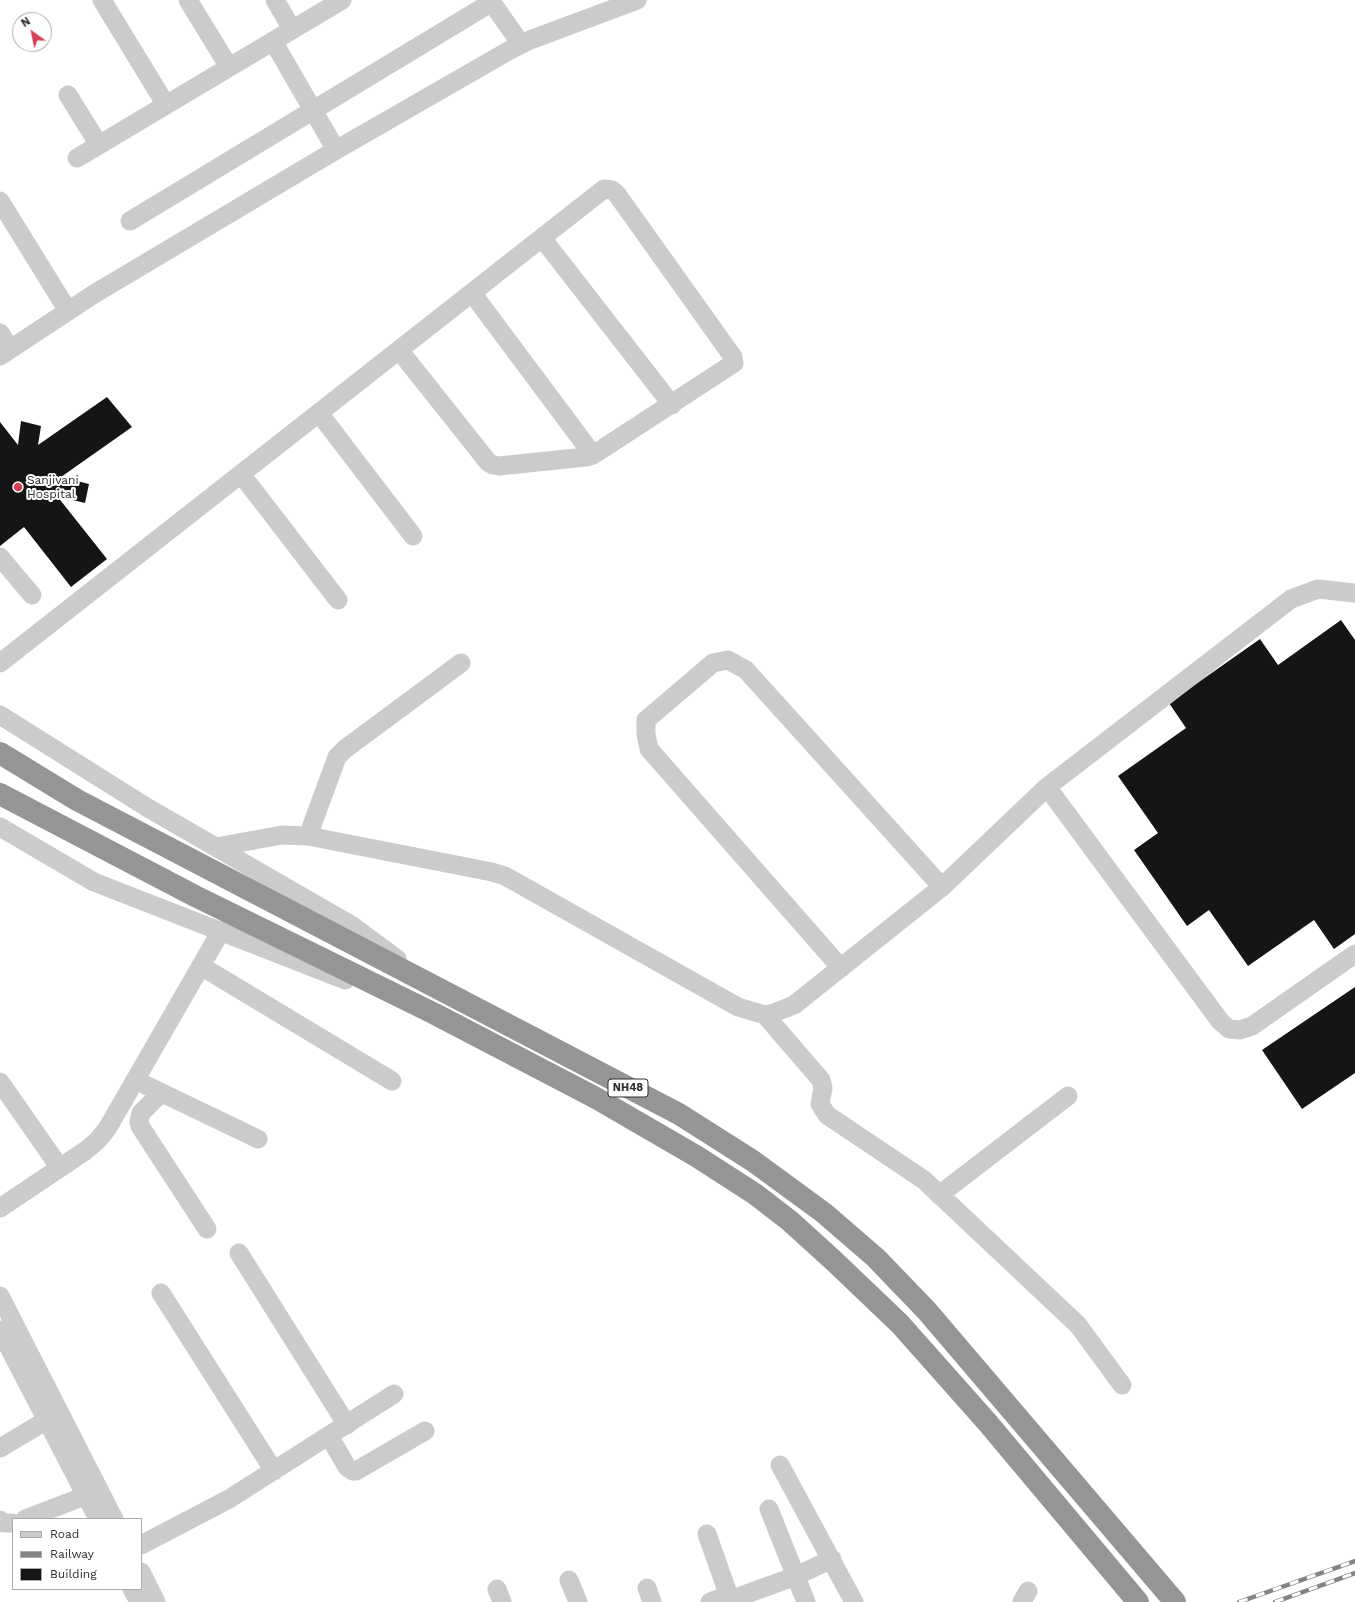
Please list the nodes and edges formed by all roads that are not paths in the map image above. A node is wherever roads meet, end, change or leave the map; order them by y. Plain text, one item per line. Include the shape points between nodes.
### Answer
1 (102, 0) edge
2 (188, 0) edge
3 (275, 0) edge
4 (342, 0) edge
5 (637, 0) edge
6 (491, 1) edge
7 (292, 29) junction
8 (273, 41) junction
9 (521, 44) junction
10 (229, 68) junction
11 (68, 95) dead end
12 (166, 105) junction
13 (313, 110) junction
14 (99, 145) junction
15 (336, 150) junction
16 (77, 158) dead end
17 (0, 201) edge
18 (130, 221) dead end
19 (542, 238) junction
20 (472, 293) junction
21 (68, 311) junction
22 (0, 333) edge
23 (399, 350) junction
24 (5, 353) edge
25 (672, 405) junction
26 (319, 413) junction
27 (593, 455) junction
28 (241, 474) junction
29 (413, 536) dead end
30 (0, 557) edge
31 (1355, 593) edge
32 (32, 595) dead end
33 (338, 600) dead end
34 (0, 663) edge
35 (461, 663) dead end
36 (0, 715) edge
37 (0, 753) edge
38 (1047, 787) junction
39 (0, 794) edge
40 (0, 827) edge
41 (308, 836) junction
42 (216, 847) junction
43 (942, 888) junction
44 (221, 931) junction
45 (1355, 954) edge
46 (201, 966) junction
47 (841, 968) junction
48 (441, 991) junction
49 (435, 1014) junction
50 (765, 1015) junction
51 (135, 1080) junction
52 (392, 1081) dead end
53 (0, 1082) edge
54 (161, 1093) junction
55 (1068, 1096) dead end
56 (258, 1139) dead end
57 (60, 1168) junction
58 (939, 1195) junction
59 (0, 1208) edge
60 (207, 1229) dead end
61 (239, 1253) dead end
62 (161, 1293) dead end
63 (0, 1297) edge
64 (0, 1330) edge
65 (1122, 1386) dead end
66 (394, 1394) dead end
67 (53, 1416) junction
68 (346, 1425) junction
69 (425, 1431) dead end
70 (329, 1436) junction
71 (0, 1448) edge
72 (780, 1465) dead end
73 (274, 1471) junction
74 (93, 1493) junction
75 (769, 1509) dead end
76 (28, 1518) edge
77 (98, 1518) edge
78 (113, 1518) edge
79 (0, 1520) edge
80 (12, 1523) edge
81 (707, 1534) dead end
82 (142, 1544) edge
83 (832, 1560) junction
84 (142, 1574) edge
85 (796, 1576) junction
86 (569, 1580) dead end
87 (133, 1590) edge
88 (730, 1599) edge
89 (139, 1602) edge
90 (156, 1602) edge
91 (578, 1602) edge
92 (710, 1602) edge
93 (806, 1602) edge
94 (854, 1602) edge
95 (1138, 1602) edge
96 (1175, 1602) edge

1 - 12 street
2 - 10 street
3 - 7 street
4 - 7 street
5 - 9 street
6 - 9 street
6 - 13 street
7 - 8 street
8 - 10 street
8 - 13 street
9 - 15 street
10 - 12 street
11 - 14 street
12 - 14 street
13 - 15 street
13 - 18 street
14 - 16 street
15 - 21 street
17 - 21 street
19 - 20 street
19 - 25 street
19 - 25 street via 604,189 616,193 734,360 733,366
20 - 23 street
20 - 27 street
21 - 24 street
22 - 24 street
23 - 26 street
23 - 27 street via 493,465
25 - 27 street
26 - 28 street
26 - 29 street
28 - 33 street
28 - 34 street
30 - 32 street
31 - 38 street via 1318,589 1291,599
35 - 41 street via 345,749 337,758
36 - 42 street via 148,808
37 - 48 highway, NH48 via 77,800
38 - 43 street
38 - 45 street via 1220,1021 1229,1029 1240,1030 1252,1026
39 - 49 highway, NH48 via 195,896
40 - 44 street via 94,882
41 - 42 street via 282,835
41 - 50 street via 505,876 738,1006
42 - 48 street via 351,925
43 - 47 street
43 - 47 street via 746,670 728,660 713,664 646,720 649,749
44 - 46 street
44 - 49 street
46 - 51 street
46 - 52 street
47 - 50 street via 794,1005
48 - 96 highway, NH48 via 679,1114 753,1161 824,1213 876,1258 928,1311
49 - 95 highway, NH48 via 596,1098 755,1194 790,1222 900,1324 987,1422
50 - 58 street via 821,1080 823,1088 820,1104 827,1114 924,1180
51 - 54 street
51 - 57 street via 107,1129 97,1141
53 - 57 street
54 - 56 street
54 - 60 street via 141,1113 138,1122
55 - 58 street
57 - 59 street
58 - 65 street via 1078,1326
61 - 68 street
62 - 73 street
63 - 67 street
64 - 67 street
66 - 68 street
67 - 71 street
67 - 74 street
68 - 70 street
69 - 70 street via 356,1471 347,1467
70 - 73 street
72 - 83 street
73 - 82 street via 229,1499
74 - 76 street
74 - 77 street
74 - 78 street
75 - 85 street
79 - 80 street via 3,1523
81 - 88 street
83 - 85 street
83 - 94 street
84 - 90 street
85 - 88 street
85 - 93 street
86 - 91 street
87 - 89 street
88 - 92 street

